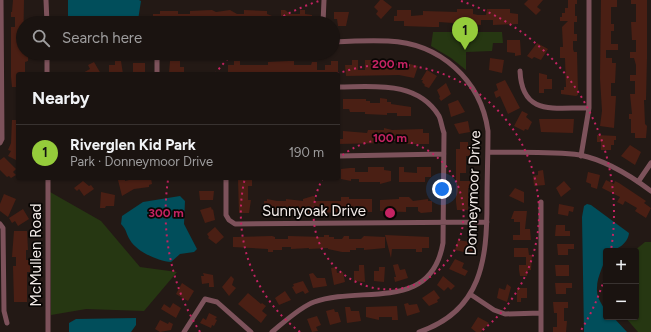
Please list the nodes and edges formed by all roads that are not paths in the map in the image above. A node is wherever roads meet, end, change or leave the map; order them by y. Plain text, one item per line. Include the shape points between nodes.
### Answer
1 (46, 0) edge
2 (324, 0) edge
3 (589, 0) edge
4 (1, 2) edge
5 (47, 16) edge
6 (324, 16) edge
7 (340, 42) edge
8 (47, 60) edge
9 (157, 60) edge
10 (520, 71) dead end
11 (47, 72) edge
12 (157, 72) edge
13 (340, 87) edge
14 (589, 108) junction
15 (0, 142) edge
16 (488, 152) junction
17 (444, 154) junction
18 (340, 156) edge
19 (581, 156) junction
20 (651, 163) edge
21 (48, 180) edge
22 (226, 180) edge
23 (638, 182) junction
24 (651, 191) edge
25 (541, 202) dead end
26 (487, 222) junction
27 (443, 223) junction
28 (0, 224) edge
29 (470, 294) junction
30 (541, 313) junction
31 (7, 322) dead end
32 (48, 332) edge
33 (184, 332) edge
34 (251, 332) edge
35 (272, 332) edge
36 (419, 332) edge
37 (541, 332) edge

1 - 5 street
2 - 6 street
3 - 14 street
4 - 15 street
7 - 16 street, Donneymoor Drive via 389,41 415,45 440,55 472,85 480,100 486,116
8 - 11 street
9 - 12 street
10 - 14 street via 520,84 528,100 535,105
13 - 17 street via 392,87 413,92 428,103 439,116 444,133
14 - 19 street
16 - 19 street
16 - 26 street, Donneymoor Drive
17 - 18 street
17 - 27 street
19 - 23 street via 609,165
20 - 23 street
21 - 32 street, McMullen Road
22 - 27 street, Sunnyoak Drive via 226,215 235,224
23 - 24 street
25 - 30 street
26 - 27 street, Sunnyoak Drive
26 - 29 street, Donneymoor Drive via 484,262
27 - 35 street via 443,243 438,260 422,280 409,289 396,293 344,295 313,302
28 - 31 street via 4,311
29 - 30 street via 505,314
29 - 36 street, Donneymoor Drive via 440,323
30 - 37 street
33 - 34 street via 205,300 217,302

